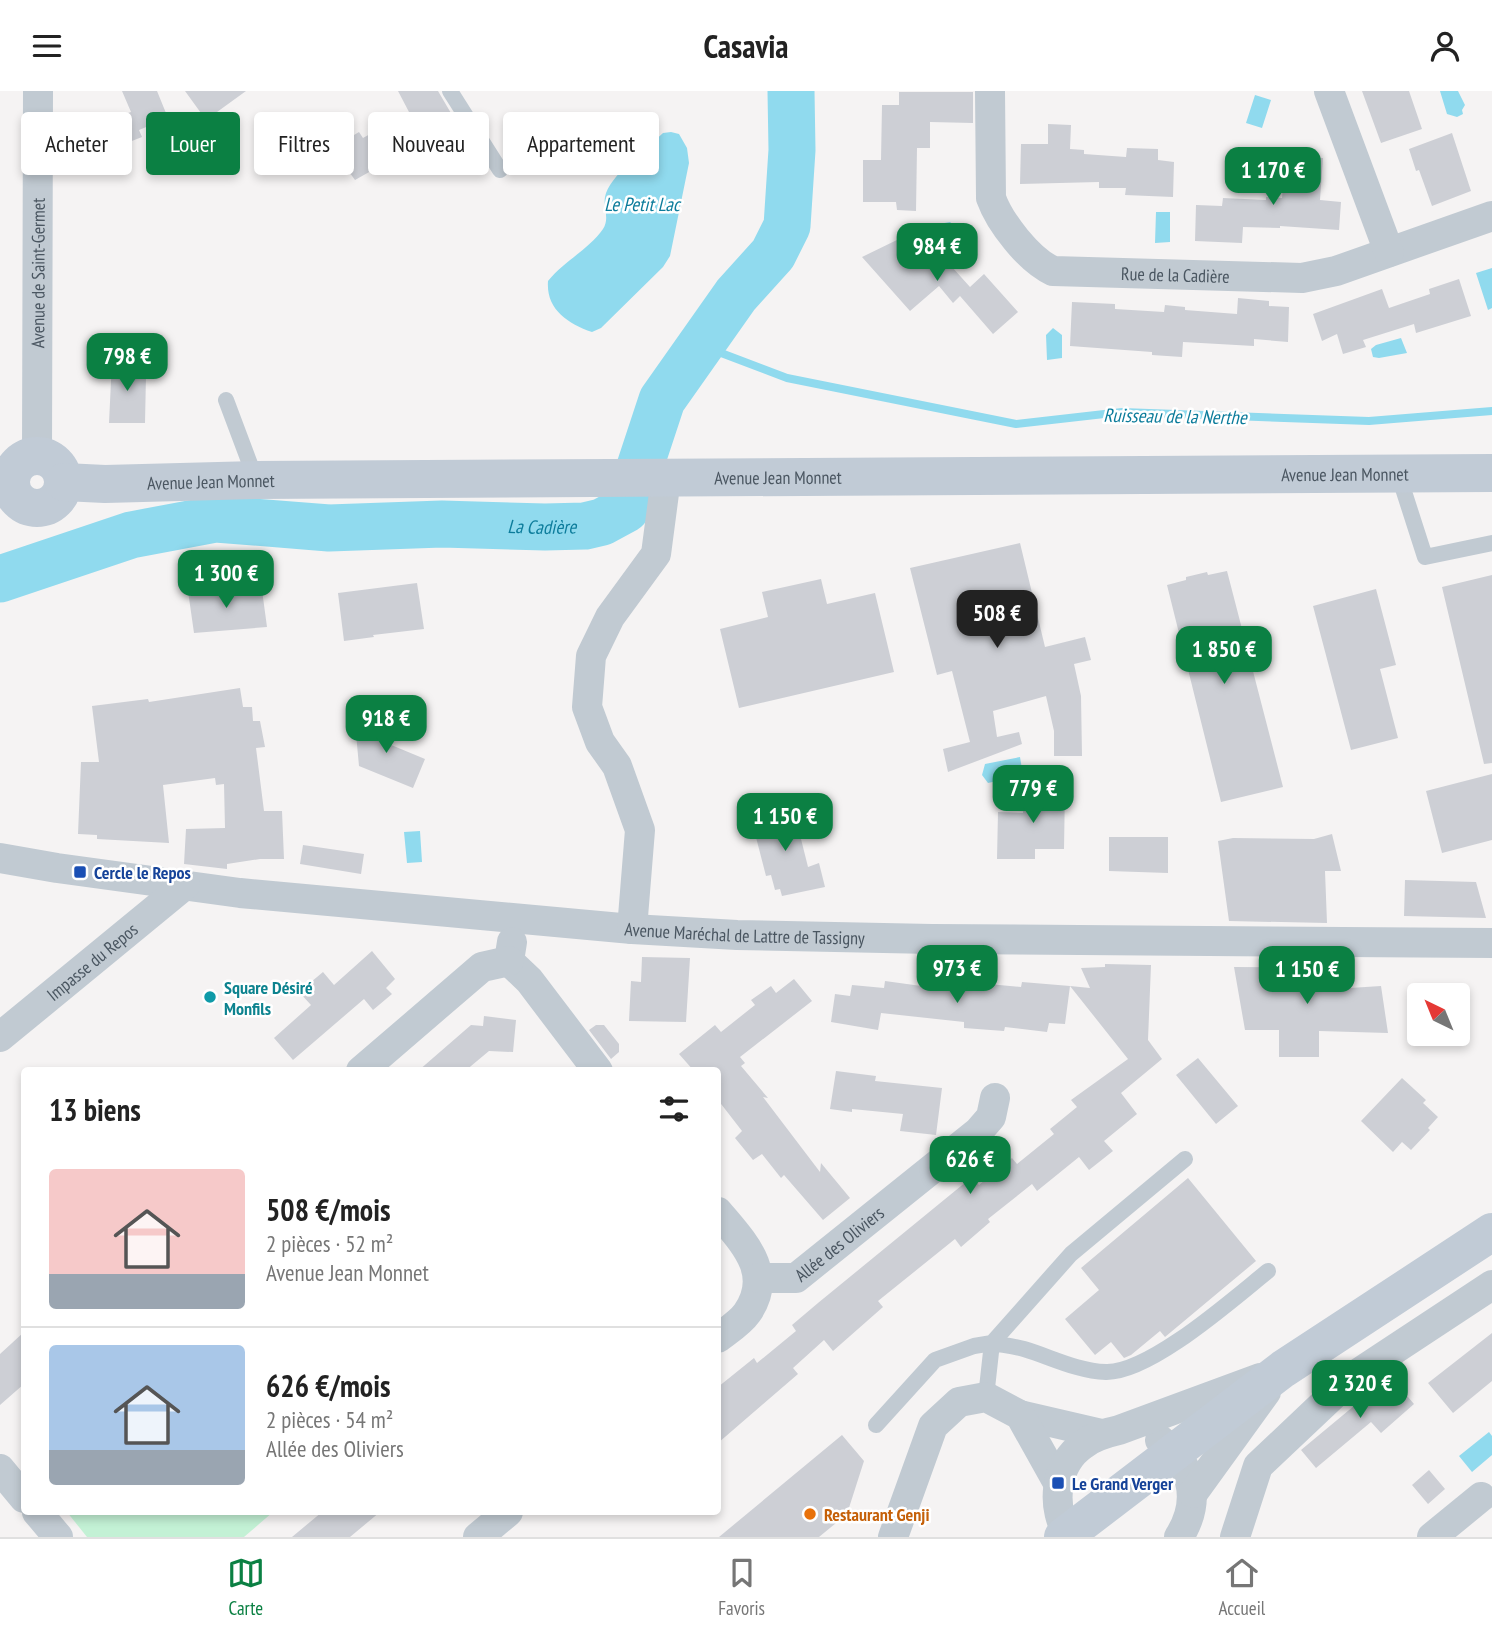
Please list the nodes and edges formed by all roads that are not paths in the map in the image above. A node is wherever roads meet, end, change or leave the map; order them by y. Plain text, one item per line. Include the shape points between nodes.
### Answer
1 (37, 91) edge
2 (450, 91) edge
3 (990, 91) edge
4 (1329, 91) edge
5 (500, 170) dead end
6 (1492, 216) edge
7 (1389, 252) junction
8 (226, 400) dead end
9 (1492, 473) edge
10 (1398, 474) junction
11 (15, 477) edge
12 (644, 478) junction
13 (256, 479) junction
14 (1492, 543) edge
15 (0, 858) edge
16 (185, 885) junction
17 (516, 919) junction
18 (632, 929) junction
19 (1492, 943) edge
20 (509, 961) junction
21 (0, 1037) edge
22 (366, 1067) edge
23 (595, 1067) edge
24 (995, 1098) dead end
25 (1185, 1159) dead end
26 (721, 1216) edge
27 (1492, 1232) edge
28 (1268, 1271) dead end
29 (758, 1278) junction
30 (1492, 1285) edge
31 (721, 1336) edge
32 (992, 1343) junction
33 (1283, 1369) junction
34 (986, 1398) junction
35 (1020, 1415) junction
36 (876, 1425) dead end
37 (1110, 1432) junction
38 (1175, 1452) junction
39 (0, 1469) edge
40 (1058, 1483) junction
41 (1193, 1493) junction
42 (21, 1494) edge
43 (1481, 1497) dead end
44 (40, 1515) edge
45 (504, 1515) edge
46 (1067, 1536) edge
47 (58, 1537) edge
48 (478, 1537) edge
49 (893, 1537) edge
50 (1181, 1537) edge
51 (1235, 1537) edge
52 (1432, 1537) edge

1 - 11 street, Avenue de Saint-Germet
2 - 5 lane
3 - 7 street, Rue de la Cadière via 990,186 996,212 1030,255 1053,271 1302,278
4 - 7 street
6 - 7 street, Rue de la Cadière
8 - 13 lane
9 - 10 street, Avenue Jean Monnet
10 - 12 street, Avenue Jean Monnet
10 - 14 lane via 1425,557
11 - 13 street, Avenue Jean Monnet via 27,506 37,508 56,501 64,482
12 - 13 street, Avenue Jean Monnet
12 - 18 street via 656,554 610,617 591,656 587,707 600,742 617,767 640,831
15 - 16 street, Avenue Maréchal de Lattre de Tassigny
16 - 17 street, Avenue Maréchal de Lattre de Tassigny
16 - 21 street, Impasse du Repos
17 - 18 street, Avenue Maréchal de Lattre de Tassigny
17 - 20 street
18 - 19 street, Avenue Maréchal de Lattre de Tassigny via 932,939
20 - 22 street via 482,967
20 - 23 street via 529,980
24 - 29 street, Allée des Oliviers via 991,1117 978,1132 796,1278
25 - 32 lane via 1070,1254
26 - 29 street via 746,1246
27 - 33 street
28 - 32 lane via 1181,1339 1131,1369 1107,1372 1071,1366
29 - 31 street via 756,1297 746,1315
30 - 51 street via 1350,1378 1258,1466
32 - 34 lane
32 - 36 lane via 935,1360
33 - 37 street
33 - 38 street
33 - 41 street
34 - 35 street
34 - 49 street via 959,1402 933,1426
35 - 37 street
35 - 40 street
37 - 38 street via 1140,1431
37 - 40 street via 1082,1445 1067,1462
38 - 41 street
38 - 46 street
39 - 42 street
40 - 46 street via 1057,1501
41 - 50 street
43 - 52 street
44 - 47 street
45 - 48 street

